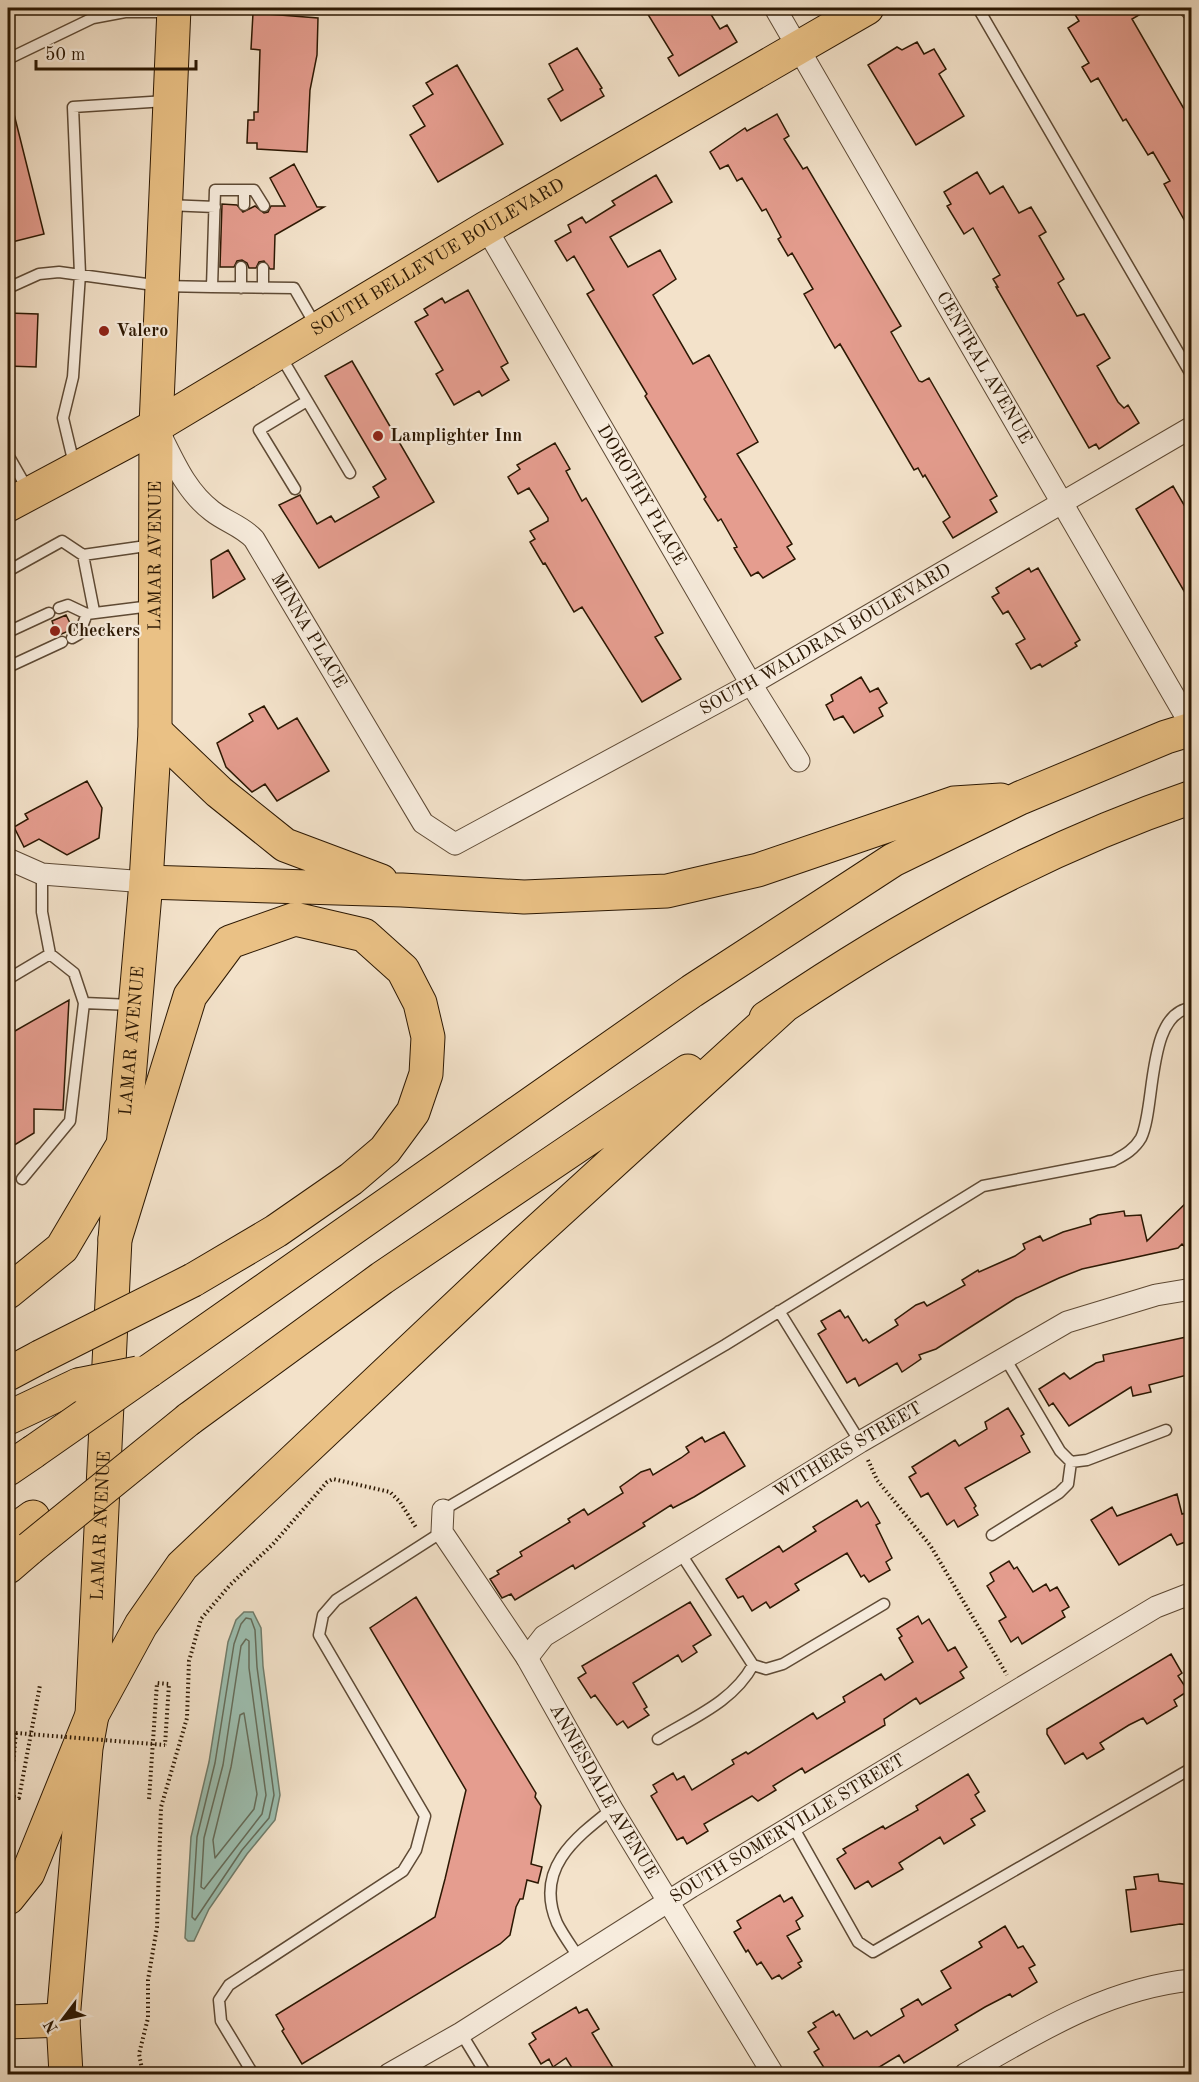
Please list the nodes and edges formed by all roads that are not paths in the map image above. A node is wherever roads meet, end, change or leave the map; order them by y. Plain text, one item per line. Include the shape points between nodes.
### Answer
1 (775, 8) edge
2 (867, 8) edge
3 (978, 8) edge
4 (174, 10) edge
5 (798, 47) junction
6 (8, 59) edge
7 (172, 101) junction
8 (244, 190) junction
9 (164, 205) junction
10 (244, 205) dead end
11 (264, 206) dead end
12 (215, 207) junction
13 (486, 228) junction
14 (241, 267) dead end
15 (263, 268) dead end
16 (80, 274) junction
17 (162, 285) junction
18 (212, 287) junction
19 (8, 288) edge
20 (241, 288) junction
21 (263, 288) junction
22 (317, 329) junction
23 (278, 352) junction
24 (1191, 376) edge
25 (307, 401) junction
26 (156, 426) junction
27 (1191, 426) edge
28 (8, 455) edge
29 (75, 469) junction
30 (350, 473) dead end
31 (296, 489) dead end
32 (18, 499) edge
33 (1060, 502) junction
34 (156, 544) junction
35 (83, 555) junction
36 (8, 571) edge
37 (155, 605) junction
38 (90, 613) junction
39 (8, 632) edge
40 (8, 667) edge
41 (751, 684) junction
42 (1191, 728) edge
43 (154, 731) junction
44 (799, 761) dead end
45 (1191, 797) edge
46 (1020, 798) junction
47 (455, 844) joint
48 (8, 859) edge
49 (42, 874) junction
50 (146, 882) junction
51 (402, 890) junction
52 (50, 954) junction
53 (8, 979) edge
54 (84, 1004) junction
55 (135, 1005) junction
56 (784, 1006) junction
57 (1191, 1008) edge
58 (123, 1144) junction
59 (22, 1179) dead end
60 (115, 1239) junction
61 (1191, 1289) edge
62 (8, 1292) edge
63 (779, 1311) junction
64 (1005, 1358) junction
65 (148, 1371) junction
66 (8, 1374) edge
67 (17, 1413) edge
68 (1166, 1430) dead end
69 (860, 1442) junction
70 (20, 1461) edge
71 (1071, 1462) junction
72 (442, 1510) joint
73 (992, 1535) dead end
74 (434, 1537) junction
75 (19, 1542) edge
76 (681, 1554) junction
77 (1191, 1595) edge
78 (884, 1604) dead end
79 (527, 1658) junction
80 (753, 1665) junction
81 (92, 1715) junction
82 (658, 1739) dead end
83 (1191, 1768) edge
84 (612, 1809) junction
85 (792, 1826) junction
86 (8, 1898) edge
87 (668, 1902) junction
88 (579, 1958) junction
89 (1191, 1980) edge
90 (63, 2020) junction
91 (8, 2022) edge
92 (461, 2033) junction
93 (65, 2074) edge
94 (253, 2074) edge
95 (389, 2074) edge
96 (486, 2074) edge
97 (773, 2074) edge
98 (965, 2074) edge

1 - 5 street, CENTRAL AVENUE
2 - 5 main road, SOUTH BELLEVUE BOULEVARD
3 - 24 lane
4 - 6 lane via 93,18
4 - 7 main road, LAMAR AVENUE
5 - 13 main road, SOUTH BELLEVUE BOULEVARD
5 - 33 street, CENTRAL AVENUE
7 - 9 main road, LAMAR AVENUE
7 - 16 lane via 73,107
8 - 10 lane
8 - 11 lane via 254,190
8 - 12 lane via 215,190
9 - 12 lane
9 - 17 main road, LAMAR AVENUE
12 - 18 lane
13 - 22 main road, SOUTH BELLEVUE BOULEVARD
13 - 41 street, DOROTHY PLACE
14 - 20 lane
15 - 21 lane
16 - 17 lane
16 - 19 lane via 39,274
16 - 29 lane via 73,377 63,418
17 - 18 lane
17 - 26 main road, LAMAR AVENUE
18 - 20 lane
20 - 21 lane
21 - 22 lane via 294,288
22 - 23 main road, SOUTH BELLEVUE BOULEVARD
23 - 25 lane
23 - 26 main road, SOUTH BELLEVUE BOULEVARD
25 - 30 lane
25 - 31 lane via 259,430
26 - 29 main road, SOUTH BELLEVUE BOULEVARD
26 - 34 main road, LAMAR AVENUE
26 - 47 street, MINNA PLACE via 186,485 199,500 254,539 423,823
27 - 33 street, SOUTH WALDRAN BOULEVARD
28 - 32 lane
29 - 32 main road, SOUTH BELLEVUE BOULEVARD
33 - 41 street, SOUTH WALDRAN BOULEVARD
33 - 42 street, CENTRAL AVENUE
34 - 35 lane
34 - 37 main road, LAMAR AVENUE
35 - 36 lane via 62,541
35 - 38 lane
37 - 38 lane
37 - 43 main road, LAMAR AVENUE
38 - 39 lane via 68,605
38 - 40 lane via 79,634
41 - 44 street, DOROTHY PLACE
41 - 47 street, SOUTH WALDRAN BOULEVARD
42 - 46 main road
43 - 50 main road, LAMAR AVENUE
43 - 51 main road via 219,792 285,845
45 - 56 main road via 1002,875
46 - 51 main road via 954,804 758,870 667,891 524,897
46 - 65 main road via 893,860 721,972
48 - 49 street
49 - 50 street
49 - 52 lane via 42,912
50 - 51 main road
50 - 55 main road, LAMAR AVENUE
52 - 53 lane
52 - 54 lane via 74,973
54 - 55 lane
54 - 59 lane via 70,1121
55 - 58 main road, LAMAR AVENUE
56 - 75 main road, bridge via 382,1278
56 - 81 main road via 512,1254 182,1566 141,1625
57 - 63 lane via 1168,1021 1160,1041 1142,1137 1131,1151 1113,1161 983,1186
58 - 60 main road, LAMAR AVENUE
58 - 62 main road via 62,1248
60 - 66 main road, bridge via 190,996 230,942 295,919 364,935 404,970 420,1003 428,1037 426,1074 413,1112 386,1150 276,1231 194,1280
60 - 81 main road, LAMAR AVENUE
61 - 64 street, WITHERS STREET via 1156,1295 1067,1322
63 - 69 lane
63 - 72 lane
64 - 69 street, WITHERS STREET
64 - 71 lane via 1060,1451
65 - 67 main road, bridge via 78,1385
65 - 70 main road, bridge
68 - 71 lane via 1087,1460
69 - 76 street, WITHERS STREET
71 - 73 lane via 1068,1484
72 - 74 street
74 - 79 street, ANNESDALE AVENUE
74 - 94 lane via 336,1600 323,1615 319,1635 425,1816 416,1850 403,1871 229,1985 219,2000 221,2021
76 - 79 street, WITHERS STREET via 544,1636
76 - 80 lane
77 - 85 street, SOUTH SOMERVILLE STREET via 1156,1607
78 - 80 lane via 783,1664 766,1669
79 - 84 street, ANNESDALE AVENUE
80 - 82 lane via 744,1682 728,1697
81 - 86 main road via 28,1873
81 - 90 main road, LAMAR AVENUE
83 - 85 lane via 873,1952 858,1942
84 - 87 street, ANNESDALE AVENUE
84 - 88 lane via 567,1846 554,1871 550,1897 557,1923
85 - 87 street, SOUTH SOMERVILLE STREET
87 - 88 street, SOUTH SOMERVILLE STREET
87 - 97 street, ANNESDALE AVENUE
88 - 92 street, SOUTH SOMERVILLE STREET
89 - 98 street via 1160,1983 1119,1995 1047,2027
90 - 91 main road
90 - 93 main road, LAMAR AVENUE
92 - 95 street, SOUTH SOMERVILLE STREET
92 - 96 lane

